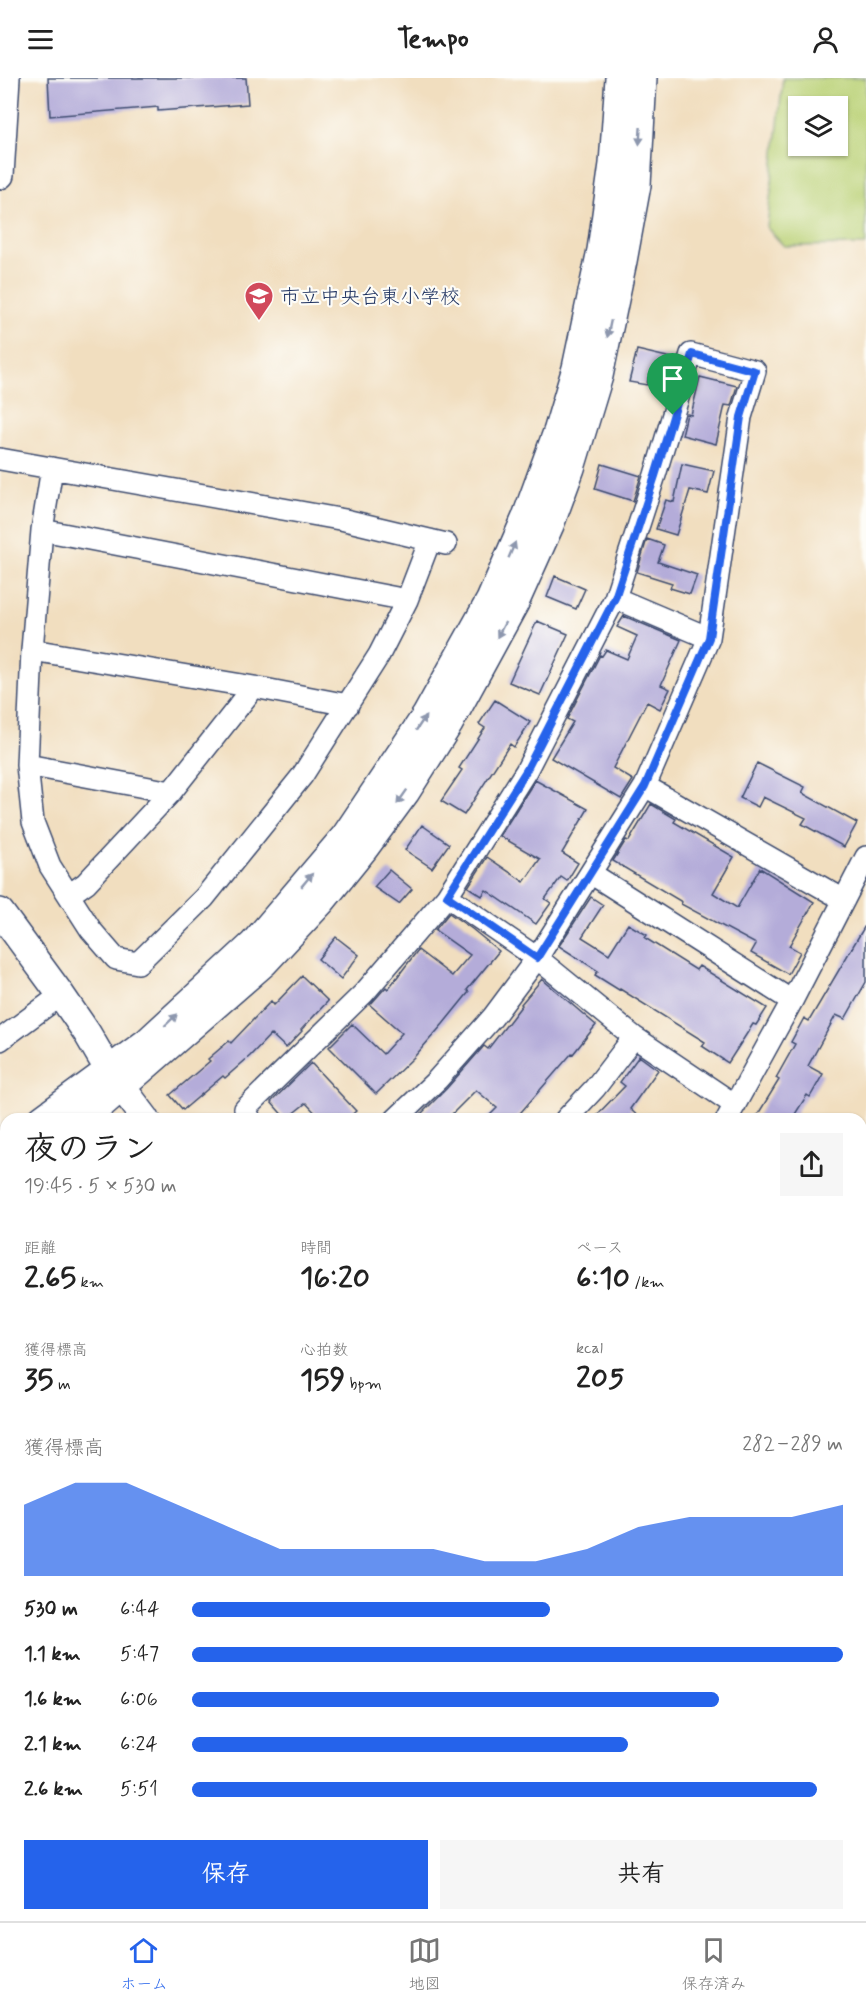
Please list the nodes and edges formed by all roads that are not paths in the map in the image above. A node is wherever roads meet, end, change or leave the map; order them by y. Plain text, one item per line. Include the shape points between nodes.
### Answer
1 (6, 78) edge
2 (619, 78) edge
3 (643, 78) edge
4 (0, 175) edge
5 (0, 459) edge
6 (52, 468) junction
7 (42, 530) junction
8 (615, 598) junction
9 (407, 600) junction
10 (709, 638) junction
11 (32, 650) junction
12 (254, 687) junction
13 (348, 705) junction
14 (27, 765) junction
15 (645, 786) junction
16 (171, 792) junction
17 (866, 857) edge
18 (592, 874) junction
19 (69, 895) junction
20 (447, 896) junction
21 (844, 900) junction
22 (0, 912) edge
23 (537, 958) junction
24 (61, 995) junction
25 (792, 1001) junction
26 (634, 1037) junction
27 (0, 1040) edge
28 (115, 1078) junction
29 (731, 1112) edge
30 (53, 1113) edge
31 (89, 1113) edge
32 (141, 1113) edge
33 (247, 1113) edge
34 (402, 1113) edge
35 (572, 1113) edge

1 - 4 street
28 -> 2 street via 148,1041 253,944 345,836 426,715 490,600 526,517 576,368 601,250 613,165
3 -> 28 street via 637,185 599,376 571,468 515,603 449,724 406,792 322,901 264,963
5 - 6 street
6 - 7 street
6 - 9 street via 345,520 438,542
7 - 9 street
7 - 11 street
8 - 10 street
8 - 10 street via 692,354 755,371 741,417
8 - 20 street via 526,771
9 - 13 street via 379,656
10 - 15 street
11 - 12 street
11 - 14 street
12 - 13 street
12 - 16 street
13 - 19 street via 302,776 204,898 138,963 116,959 90,930
14 - 16 street
14 - 19 street via 33,822 50,866
15 - 18 street
15 - 21 street
16 - 19 street via 87,883
17 - 21 street
18 - 23 street
18 - 25 street
20 - 23 street
20 - 33 street via 364,993 245,1109
21 - 25 street
22 - 24 street
23 - 26 street
23 - 34 street via 493,1017
24 - 27 street
24 - 28 street
25 - 29 street
26 - 29 street
26 - 35 street
28 - 30 street
28 - 31 street
28 - 32 street

